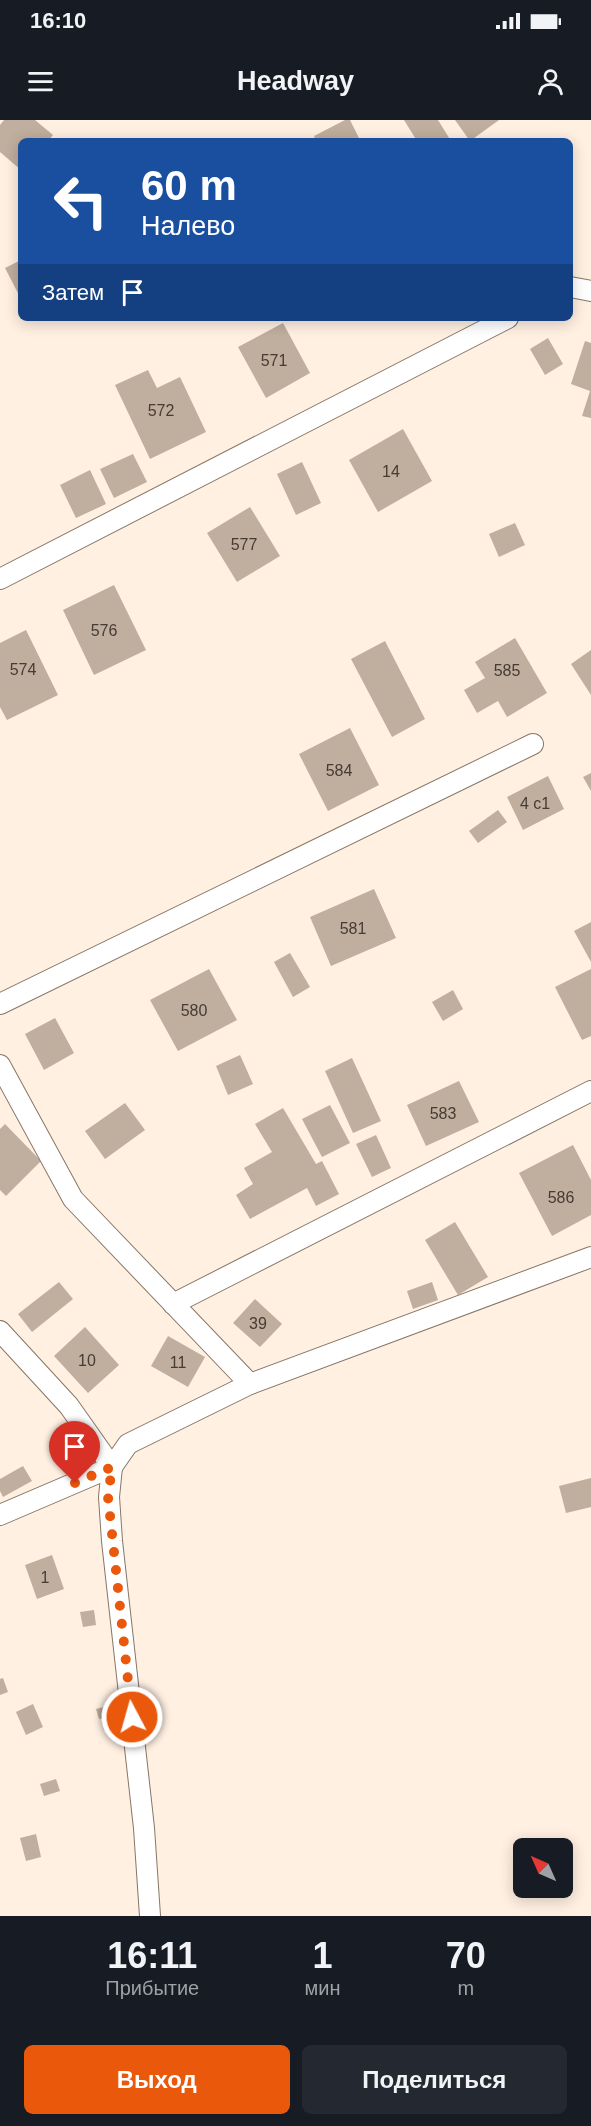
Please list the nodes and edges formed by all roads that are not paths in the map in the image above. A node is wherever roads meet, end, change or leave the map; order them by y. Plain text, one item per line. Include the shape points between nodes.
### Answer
1 (573, 288) edge
2 (591, 291) edge
3 (502, 321) edge
4 (0, 579) edge
5 (533, 744) dead end
6 (0, 1004) edge
7 (0, 1065) edge
8 (591, 1091) edge
9 (591, 1257) edge
10 (173, 1304) junction
11 (0, 1331) edge
12 (250, 1384) junction
13 (112, 1467) junction
14 (0, 1515) edge
15 (150, 1916) edge

1 - 2 street
3 - 4 street
5 - 6 street
7 - 10 street via 73,1199
8 - 10 street
9 - 12 street
10 - 12 street
11 - 13 street via 69,1406
12 - 13 street via 128,1444
13 - 14 street
13 - 15 street via 108,1497

